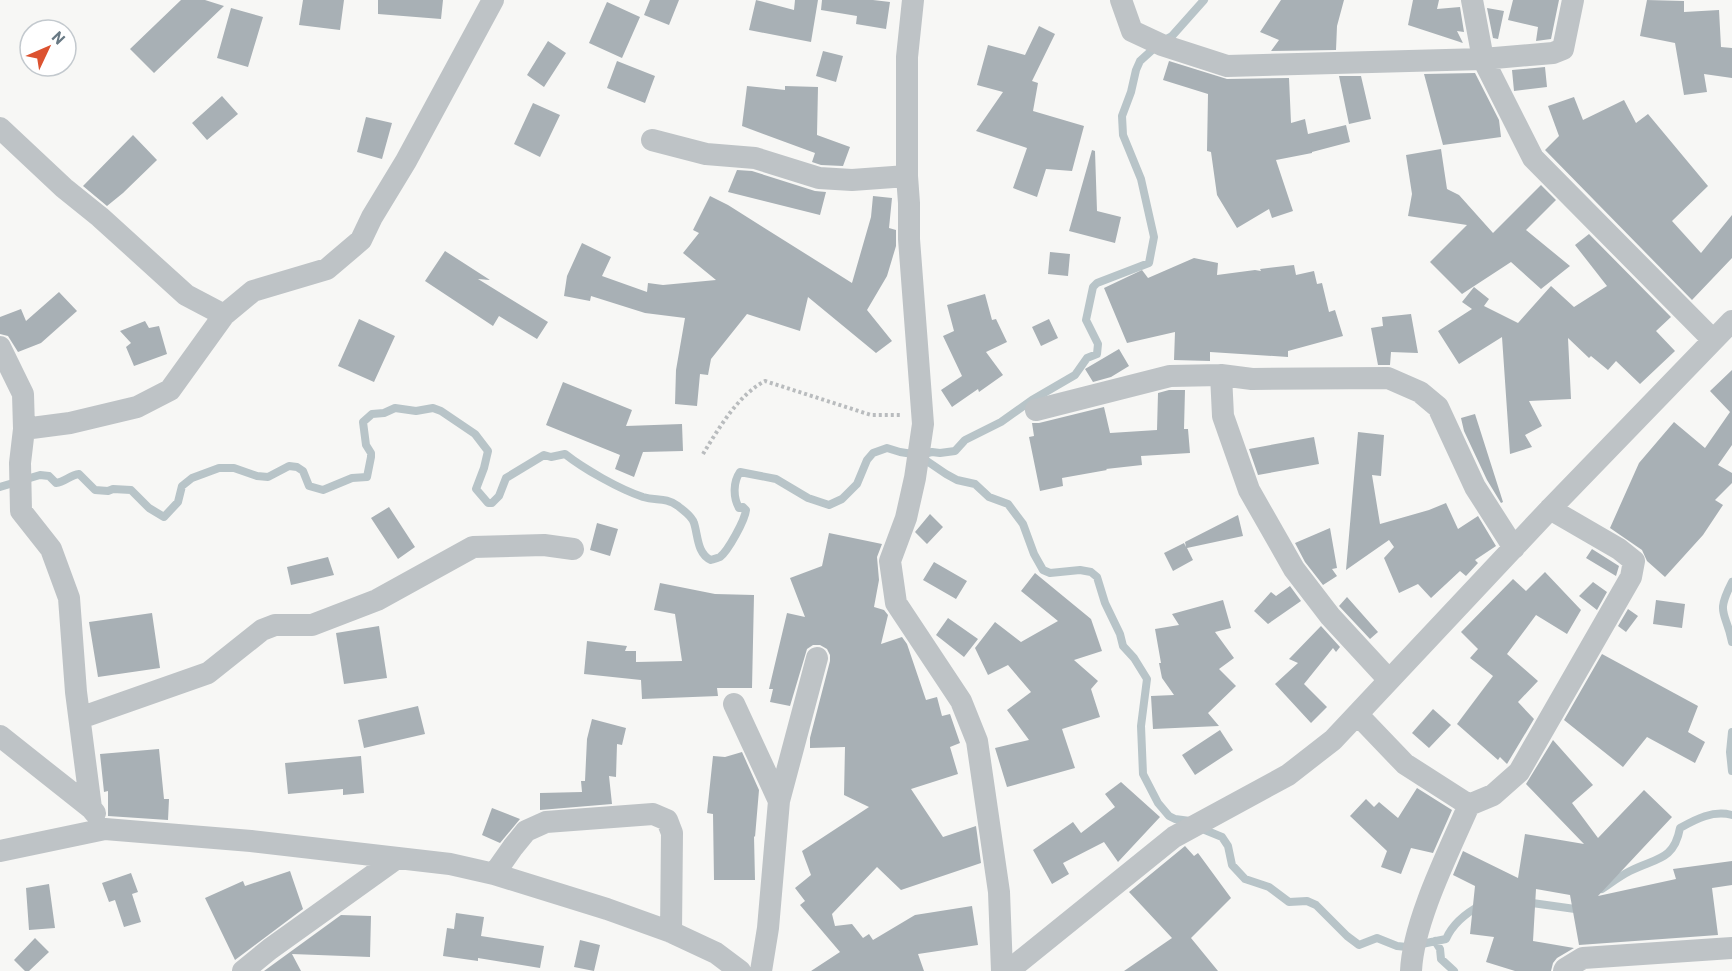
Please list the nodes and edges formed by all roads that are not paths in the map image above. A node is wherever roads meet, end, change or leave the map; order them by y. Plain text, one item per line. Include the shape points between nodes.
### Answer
1 (493, 0) edge
2 (913, 0) edge
3 (1121, 0) edge
4 (1472, 0) edge
5 (1573, 0) edge
6 (1483, 59) junction
7 (2, 138) edge
8 (652, 140) dead end
9 (907, 176) junction
10 (224, 315) junction
11 (1732, 321) edge
12 (1713, 340) junction
13 (0, 347) edge
14 (1221, 375) junction
15 (1036, 410) dead end
16 (24, 429) junction
17 (1550, 509) junction
18 (1514, 548) junction
19 (573, 549) dead end
20 (817, 658) dead end
21 (1389, 680) junction
22 (734, 704) dead end
23 (1358, 715) junction
24 (80, 718) junction
25 (0, 736) edge
26 (778, 801) junction
27 (1469, 805) junction
28 (91, 808) junction
29 (105, 829) junction
30 (0, 851) edge
31 (397, 858) junction
32 (494, 874) junction
33 (671, 932) junction
34 (1732, 948) edge
35 (1414, 954) edge
36 (243, 971) edge
37 (740, 971) edge
38 (761, 971) edge
39 (1002, 971) edge
40 (1008, 971) edge
41 (1564, 971) edge

1 - 10 street via 361,240 327,269 253,291
2 - 9 street via 907,57
3 - 6 street via 1132,31 1227,66
4 - 6 street
5 - 6 street via 1563,49
6 - 12 street via 1533,158
7 - 10 street via 100,217 186,295
8 - 9 street via 706,154 755,158 819,178
9 - 39 street via 923,420 906,518 890,561 896,603 961,701 977,741 999,892
10 - 16 street via 170,390 137,407
11 - 12 street
12 - 17 street
13 - 16 street via 23,394
14 - 15 street via 1170,376
14 - 18 street via 1252,379 1388,378 1420,392 1438,407 1475,487
14 - 21 street via 1223,416 1248,490 1294,569 1330,616
16 - 24 street via 21,511 51,549 69,598
17 - 18 street
17 - 27 street via 1634,561 1631,578 1519,772 1493,795
18 - 21 street
19 - 24 street via 544,545 473,547 377,600 312,624 275,625 262,630 208,673
20 - 26 street
21 - 23 street
22 - 26 street
23 - 27 street via 1405,765
23 - 40 street via 1333,740 1288,774 1174,837
24 - 28 street
25 - 28 street
26 - 38 street
27 - 35 street via 1432,892
28 - 29 street
29 - 30 street
29 - 31 street
31 - 32 street
31 - 36 street
32 - 33 street
32 - 33 street via 526,831 546,822 653,814 667,820 672,833
33 - 37 street via 716,953
34 - 41 street via 1583,958

